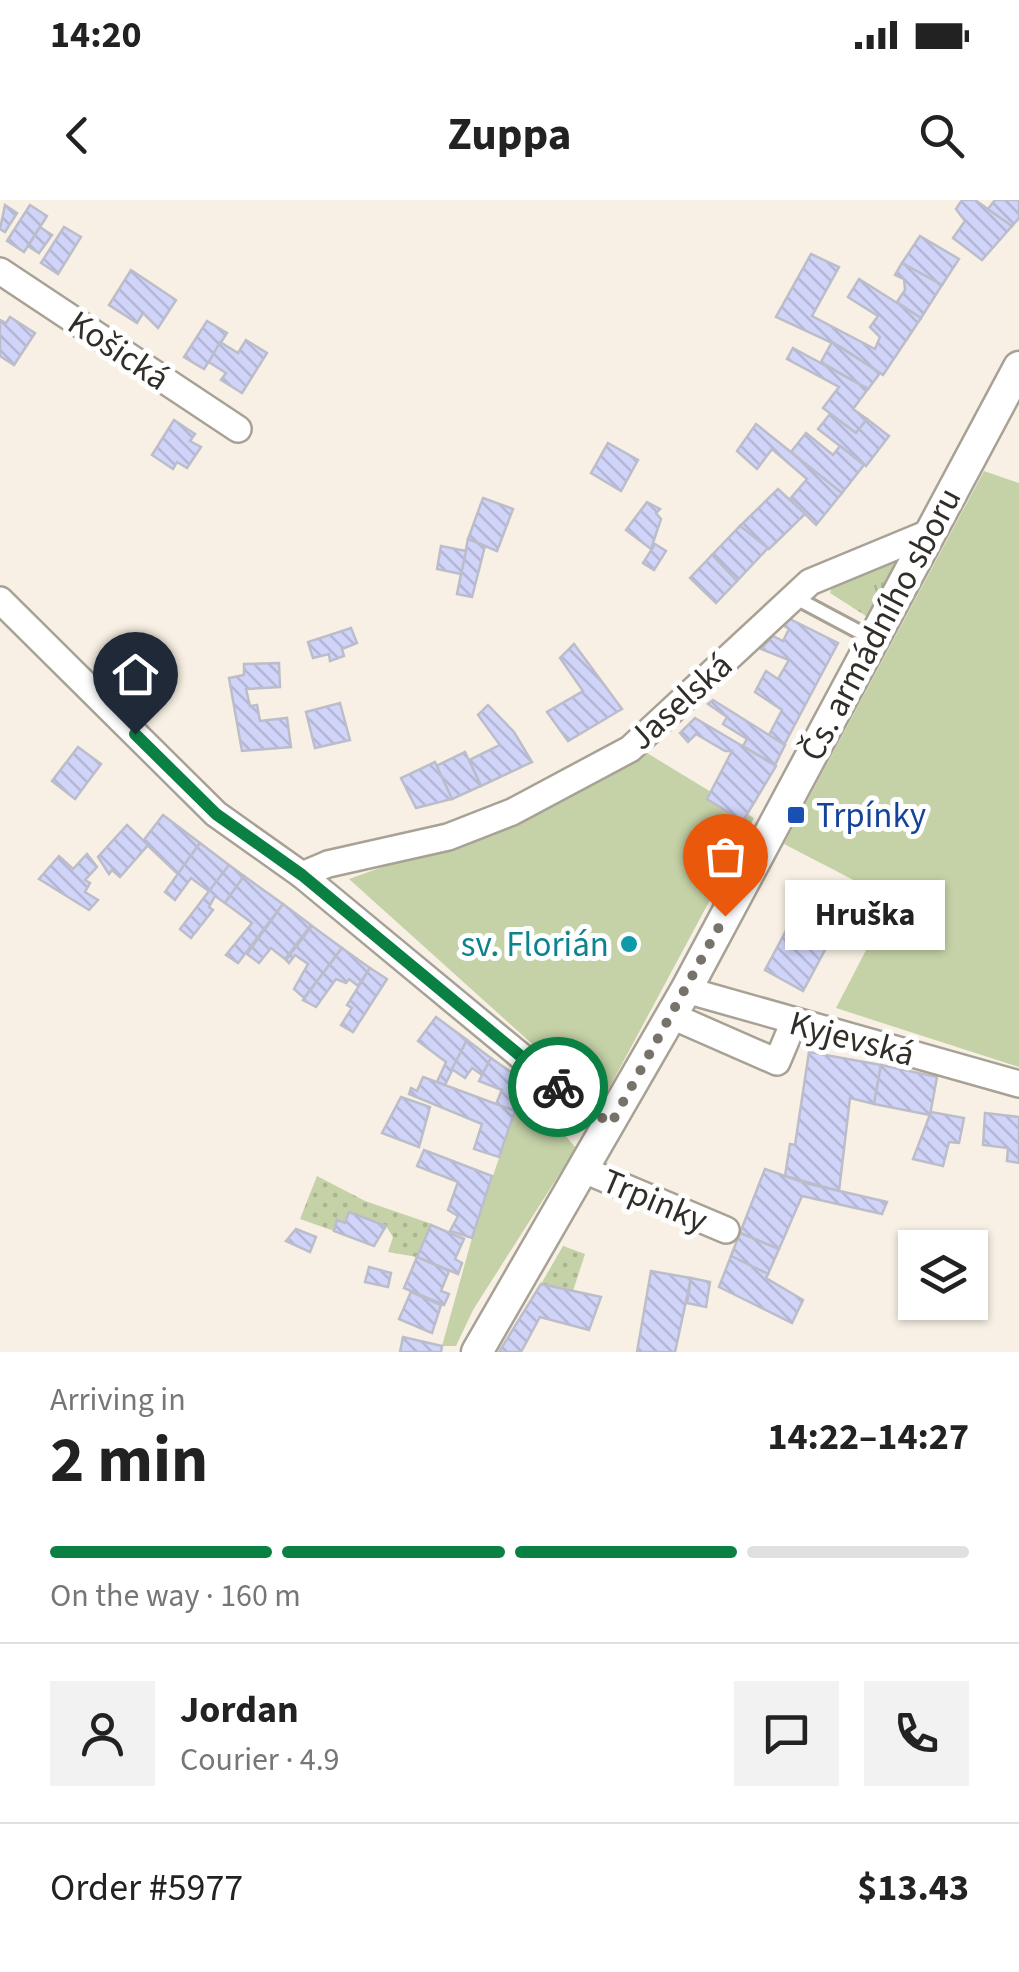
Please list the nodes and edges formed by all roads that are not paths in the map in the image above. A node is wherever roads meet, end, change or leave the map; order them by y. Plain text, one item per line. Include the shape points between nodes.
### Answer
1 (0, 271) edge
2 (1019, 367) edge
3 (238, 429) dead end
4 (926, 534) junction
5 (794, 596) junction
6 (0, 600) edge
7 (871, 638) junction
8 (302, 875) junction
9 (679, 1003) junction
10 (794, 1024) junction
11 (1019, 1084) edge
12 (611, 1124) junction
13 (584, 1170) junction
14 (726, 1230) dead end
15 (477, 1352) edge

1 - 3 street, Košická
2 - 4 street, Čs. armádního sboru
4 - 5 street, Jaselská via 822,576
4 - 7 street, Čs. armádního sboru
5 - 7 lane
5 - 8 street, Jaselská via 630,749 512,812 448,837
6 - 8 street via 216,814
7 - 9 street, Čs. armádního sboru
8 - 12 street
9 - 10 street, Kyjevská
9 - 10 street via 777,1062
9 - 12 street, Čs. armádního sboru
10 - 11 street, Kyjevská
12 - 13 street, Čs. armádního sboru
13 - 14 street, Trpinky
13 - 15 street, Čs. armádního sboru

